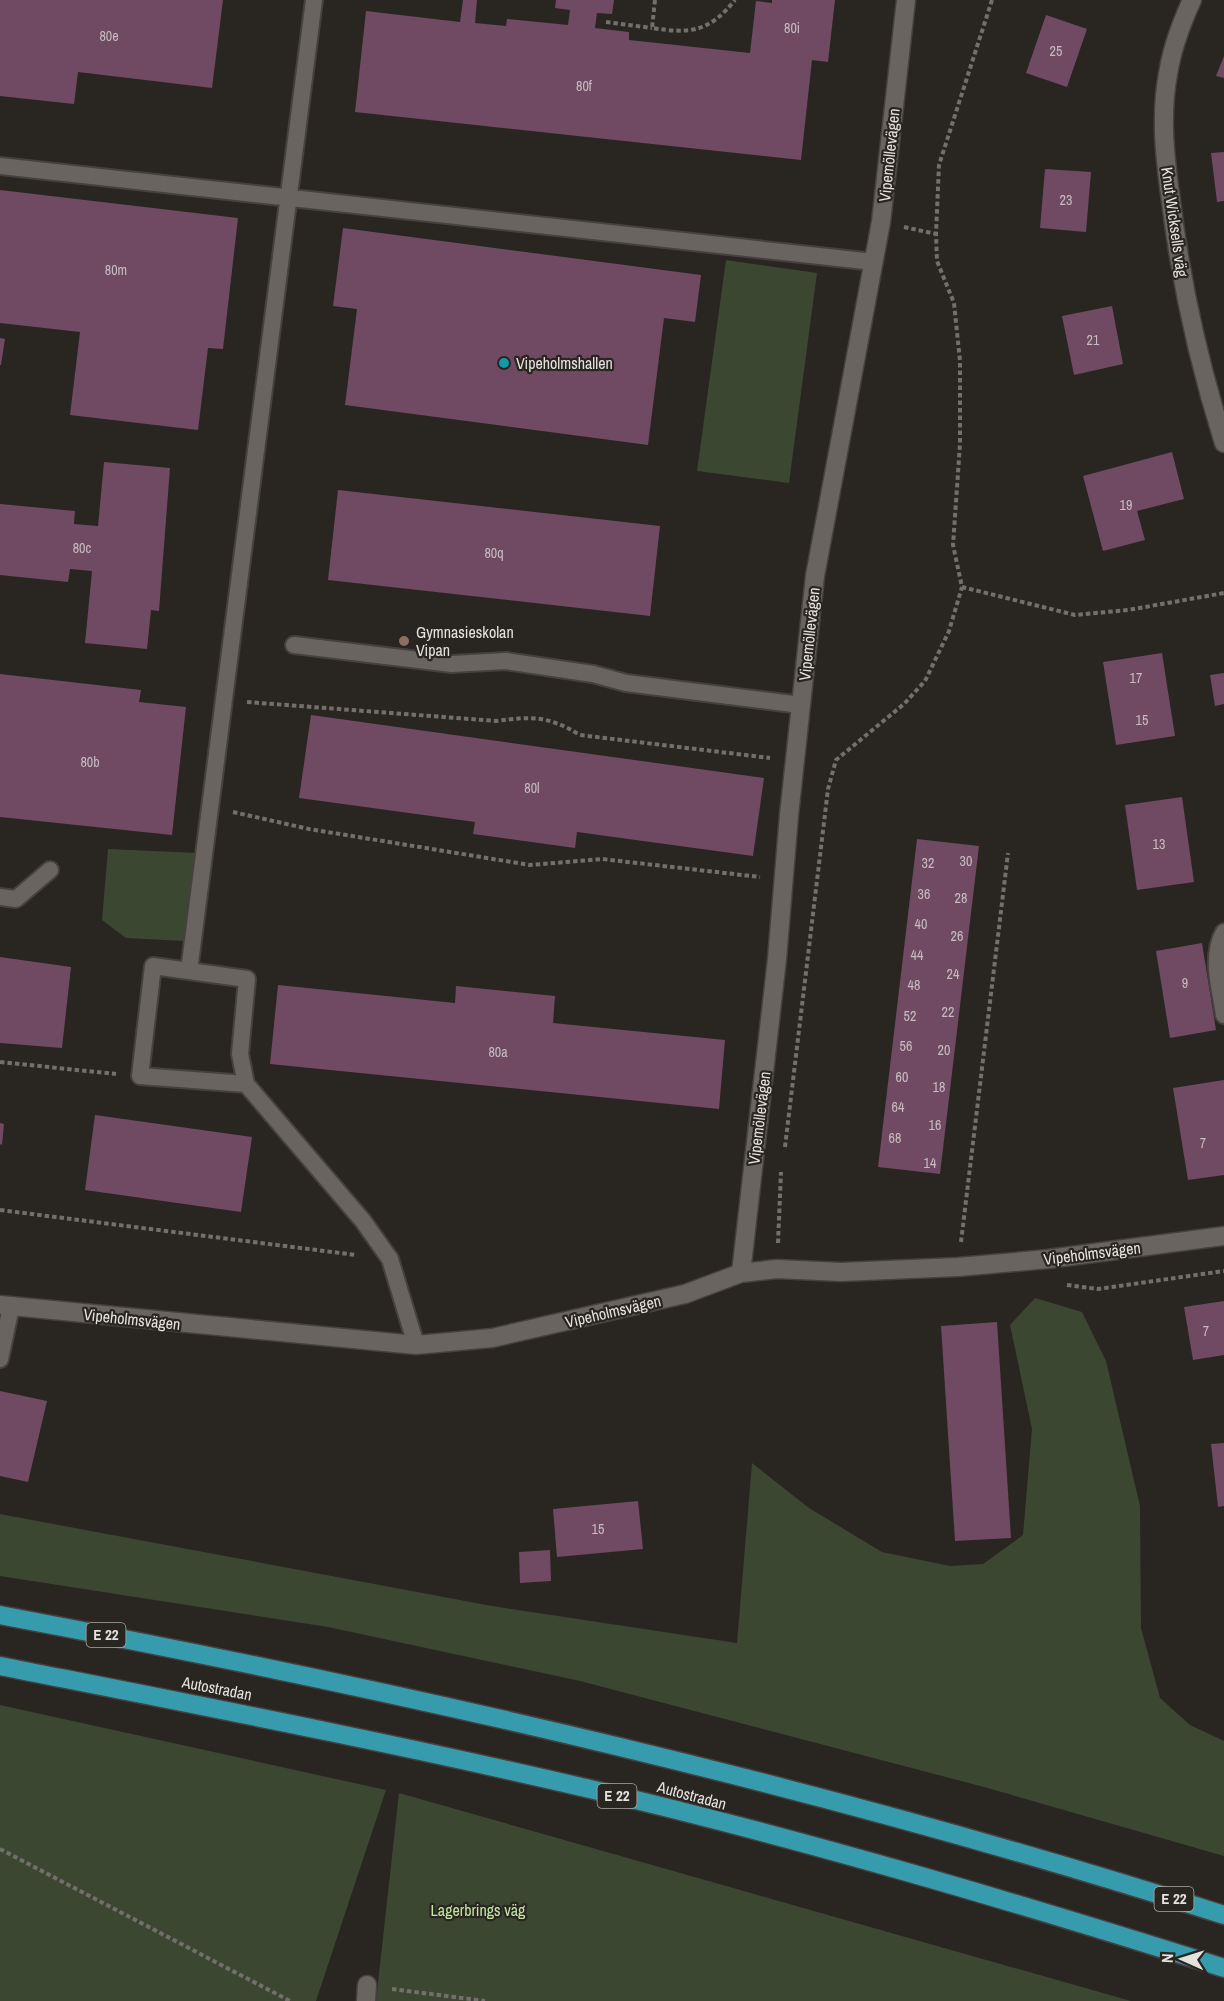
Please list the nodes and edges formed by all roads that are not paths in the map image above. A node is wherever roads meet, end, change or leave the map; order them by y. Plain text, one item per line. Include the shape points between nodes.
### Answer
1 (314, 0) edge
2 (906, 0) edge
3 (1192, 0) edge
4 (0, 166) edge
5 (290, 198) junction
6 (874, 262) junction
7 (1224, 442) edge
8 (294, 645) dead end
9 (801, 705) junction
10 (50, 870) dead end
11 (0, 897) edge
12 (1224, 932) edge
13 (189, 971) junction
14 (1224, 1015) edge
15 (246, 1084) junction
16 (1224, 1236) edge
17 (741, 1273) junction
18 (6, 1306) edge
19 (416, 1345) junction
20 (0, 1359) edge
21 (0, 1615) edge
22 (0, 1666) edge
23 (1124, 1883) junction
24 (1224, 1906) edge
25 (1224, 1915) edge
26 (1224, 1968) edge

1 - 5 lane
2 - 6 street, Vipemöllevägen
3 - 7 street, Knut Wicksells väg via 1175,42 1168,74 1164,102 1166,166 1183,282
4 - 5 lane
5 - 6 lane
5 - 13 lane
6 - 9 street, Vipemöllevägen via 815,576
8 - 9 lane via 452,664 506,661 626,683
9 - 17 street, Vipemöllevägen
10 - 11 lane via 16,898
12 - 14 lane via 1217,961
13 - 15 lane via 247,978 240,1054
13 - 15 lane via 153,966 140,1076
15 - 19 lane via 363,1221 390,1259
16 - 17 street, Vipeholmsvägen via 958,1267 841,1272 777,1269
17 - 19 street, Vipeholmsvägen via 686,1294 492,1338
18 - 19 street, Vipeholmsvägen
18 - 20 lane
21 - 23 highway, Autostradan / E 22 via 332,1681 661,1757
22 - 26 highway, Autostradan / E 22 via 342,1732 593,1790 835,1853
23 - 24 highway
23 - 25 highway, Autostradan / E 22

